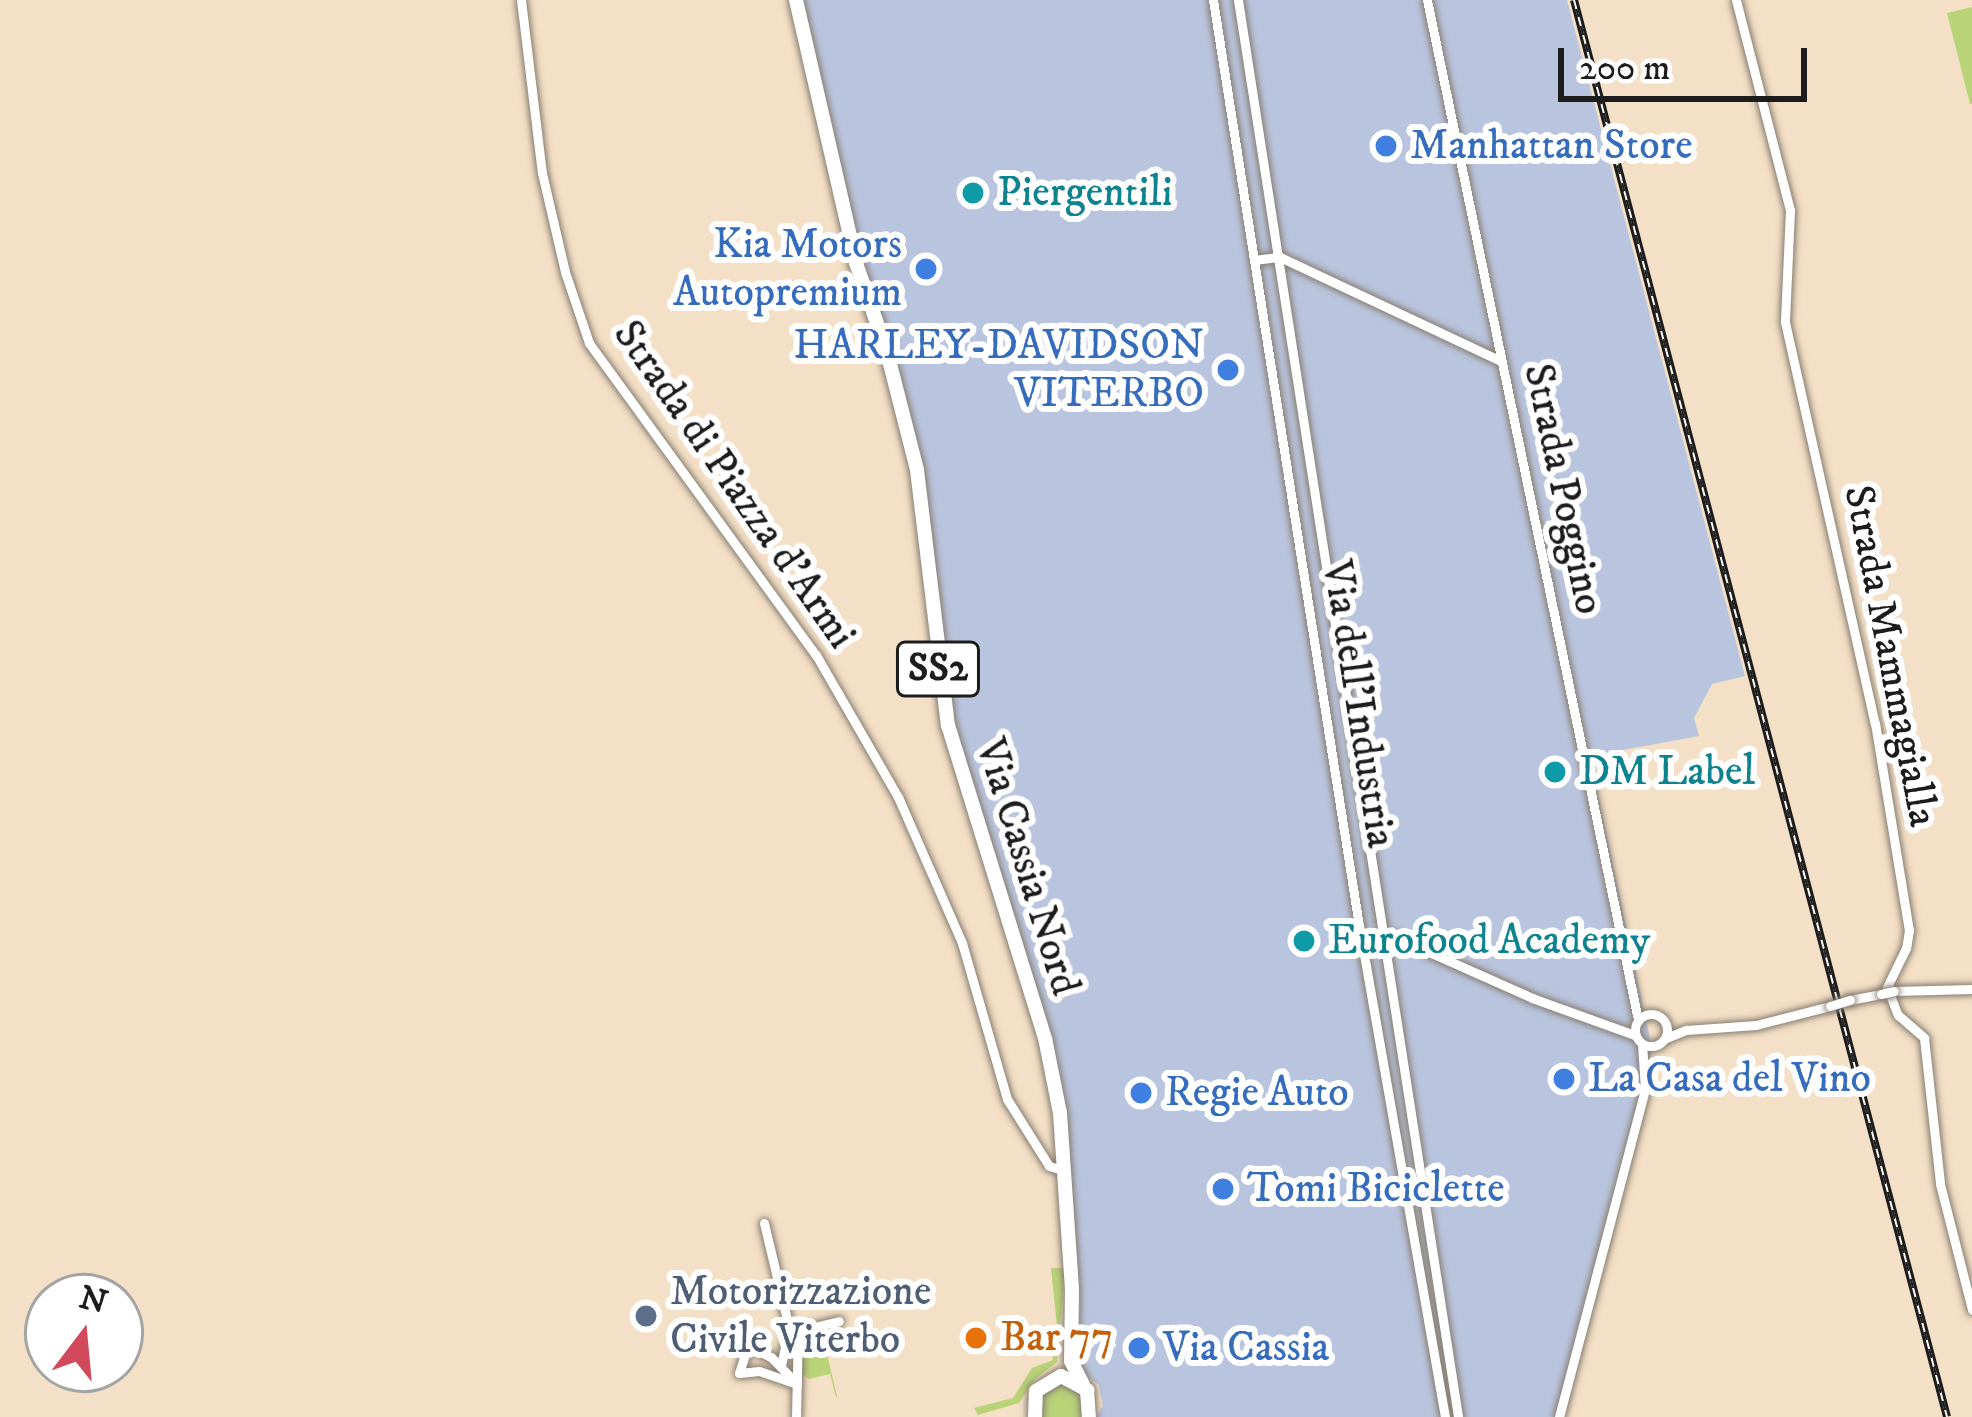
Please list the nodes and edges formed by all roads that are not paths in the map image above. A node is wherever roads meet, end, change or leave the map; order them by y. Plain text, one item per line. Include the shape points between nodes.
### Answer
1 (521, 0) edge
2 (796, 0) edge
3 (1213, 0) edge
4 (1238, 0) edge
5 (1426, 0) edge
6 (1736, 0) edge
7 (1280, 257) junction
8 (1254, 260) junction
9 (1502, 362) junction
10 (1384, 932) junction
11 (1972, 989) edge
12 (1634, 992) junction
13 (1661, 1018) junction
14 (1686, 1030) junction
15 (1638, 1031) junction
16 (1666, 1038) junction
17 (1063, 1170) junction
18 (764, 1223) dead end
19 (1972, 1310) edge
20 (839, 1321) dead end
21 (1070, 1338) junction
22 (782, 1366) junction
23 (1049, 1379) junction
24 (797, 1384) junction
25 (1083, 1385) junction
26 (796, 1416) edge
27 (1089, 1416) edge
28 (1035, 1417) edge
29 (1444, 1417) edge
30 (1458, 1417) edge
31 (1559, 1417) edge

1 - 17 street, Strada di Piazza d'Armi via 542,173 589,343 816,655 898,797 962,943 1006,1099 1049,1166
2 - 17 main road, Via Cassia Nord / SS2 via 856,263 917,470 944,704 1046,1038
3 - 8 street, Via dell'Industria
4 - 7 street, Via dell'Industria
5 - 9 street, Strada Poggino
6 - 19 street, Strada Mammagialla via 1790,210 1785,322 1875,723 1909,930 1887,987 1898,1015 1924,1038 1940,1184
7 - 8 street
7 - 9 street
7 - 10 street, Via dell'Industria
8 - 29 street, Via dell'Industria
9 - 12 street, Strada Poggino
10 - 15 street via 1554,1007
10 - 30 street, Via dell'Industria
11 - 14 street, bridge via 1894,991 1756,1025
12 - 13 street
12 - 15 street, Strada Poggino
13 - 14 street
13 - 15 street
13 - 16 street
14 - 16 street
15 - 16 street via 1652,1047
15 - 31 street via 1645,1088
17 - 21 main road, Via Cassia Nord / SS2
18 - 22 street via 789,1328
20 - 24 street via 798,1331
21 - 23 main road, Via Cassia Nord / SS2
21 - 25 main road, Via Cassia Nord / SS2
22 - 24 street
22 - 24 street via 748,1346 738,1370
23 - 25 main road via 1067,1376
23 - 28 main road, SS2 via 1034,1397
24 - 26 street
25 - 27 main road, SS2

